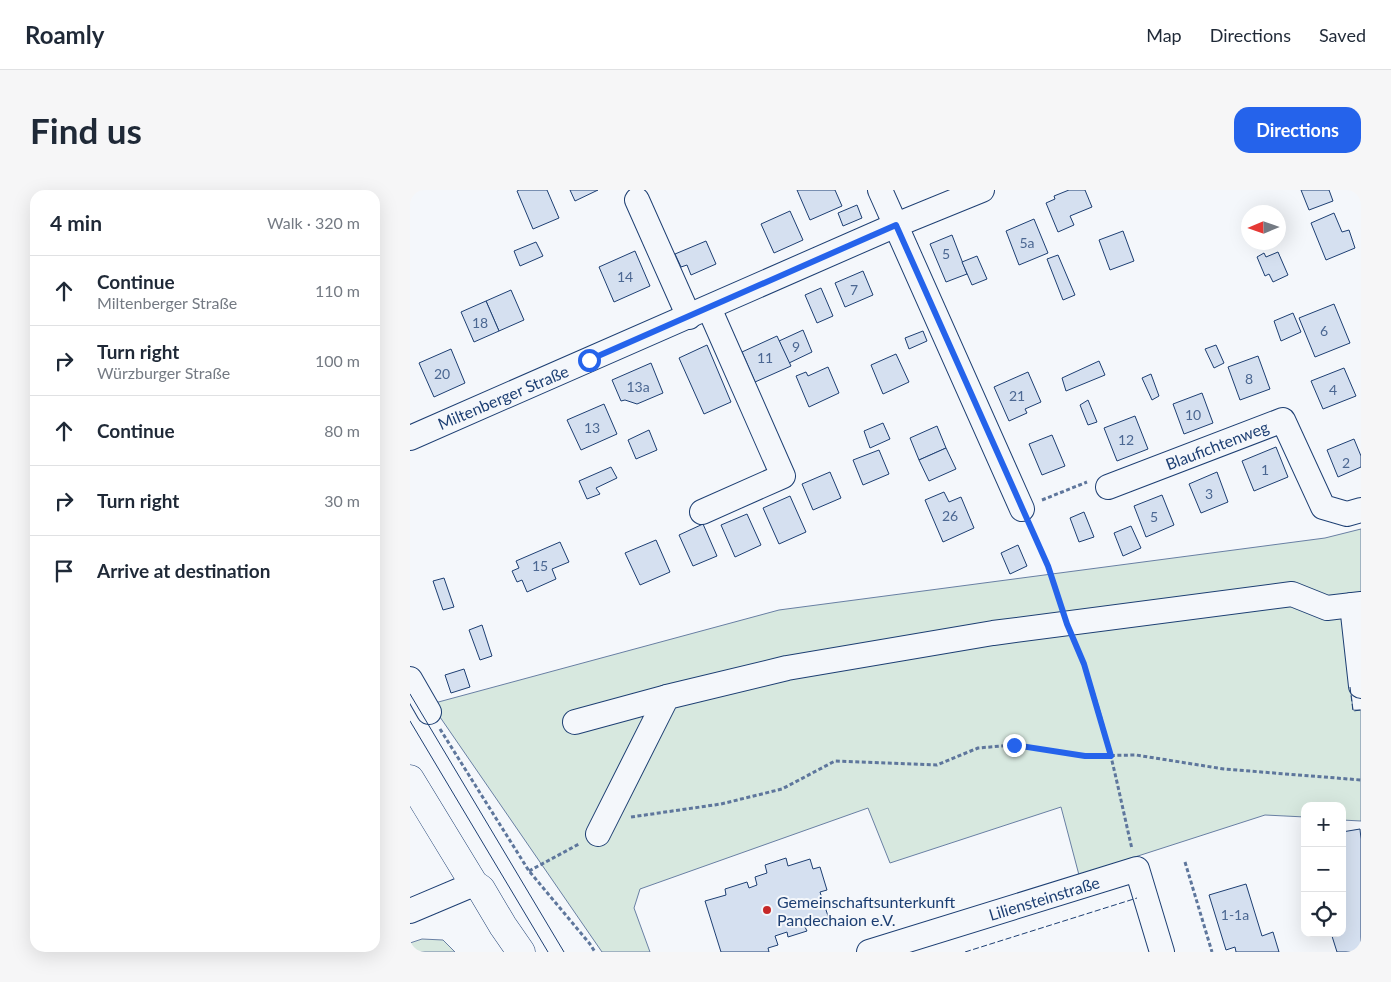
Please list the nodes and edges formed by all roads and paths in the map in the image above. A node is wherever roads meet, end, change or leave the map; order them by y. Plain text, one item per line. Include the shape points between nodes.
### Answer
1 (880, 190) edge
2 (982, 190) edge
3 (637, 200) dead end
4 (896, 225) junction
5 (699, 312) junction
6 (410, 438) edge
7 (1108, 487) joint
8 (1022, 508) junction
9 (1361, 510) edge
10 (702, 512) dead end
11 (1357, 604) edge
12 (1067, 624) junction
13 (410, 679) edge
14 (1361, 686) edge
15 (667, 697) junction
16 (429, 712) joint
17 (575, 722) dead end
18 (1111, 756) junction
19 (410, 779) edge
20 (1361, 780) edge
21 (598, 834) junction
22 (1185, 862) dead end
23 (1136, 869) junction
24 (529, 871) junction
25 (474, 884) junction
26 (410, 911) edge
27 (501, 952) edge
28 (521, 952) edge
29 (595, 952) edge
30 (869, 952) edge
31 (1162, 952) edge
32 (1212, 952) edge

1 - 4 street
2 - 4 street, Miltenberger Straße
3 - 5 street
4 - 5 street, Miltenberger Straße
4 - 8 street
5 - 6 street, Miltenberger Straße
5 - 10 street via 784,476
7 - 8 path via 1086,482
7 - 9 street, Blaufichtenweg via 1283,420 1323,507 1346,514
8 - 12 path via 1048,566
11 - 12 street via 1327,608 1292,594
11 - 14 street
12 - 15 street via 993,633 787,668
12 - 18 path via 1084,664
13 - 16 street
15 - 17 street
15 - 21 street
16 - 24 path
18 - 20 path via 1136,755 1224,769
18 - 21 path via 1085,756 1014,745 978,748 937,764 835,761 782,789 721,804 628,818
18 - 23 path
19 - 25 main road
21 - 24 path
22 - 32 path
23 - 30 street, Liliensteinstraße
23 - 31 street
24 - 29 path
25 - 26 street
25 - 27 main road via 477,910
25 - 28 main road via 481,889

